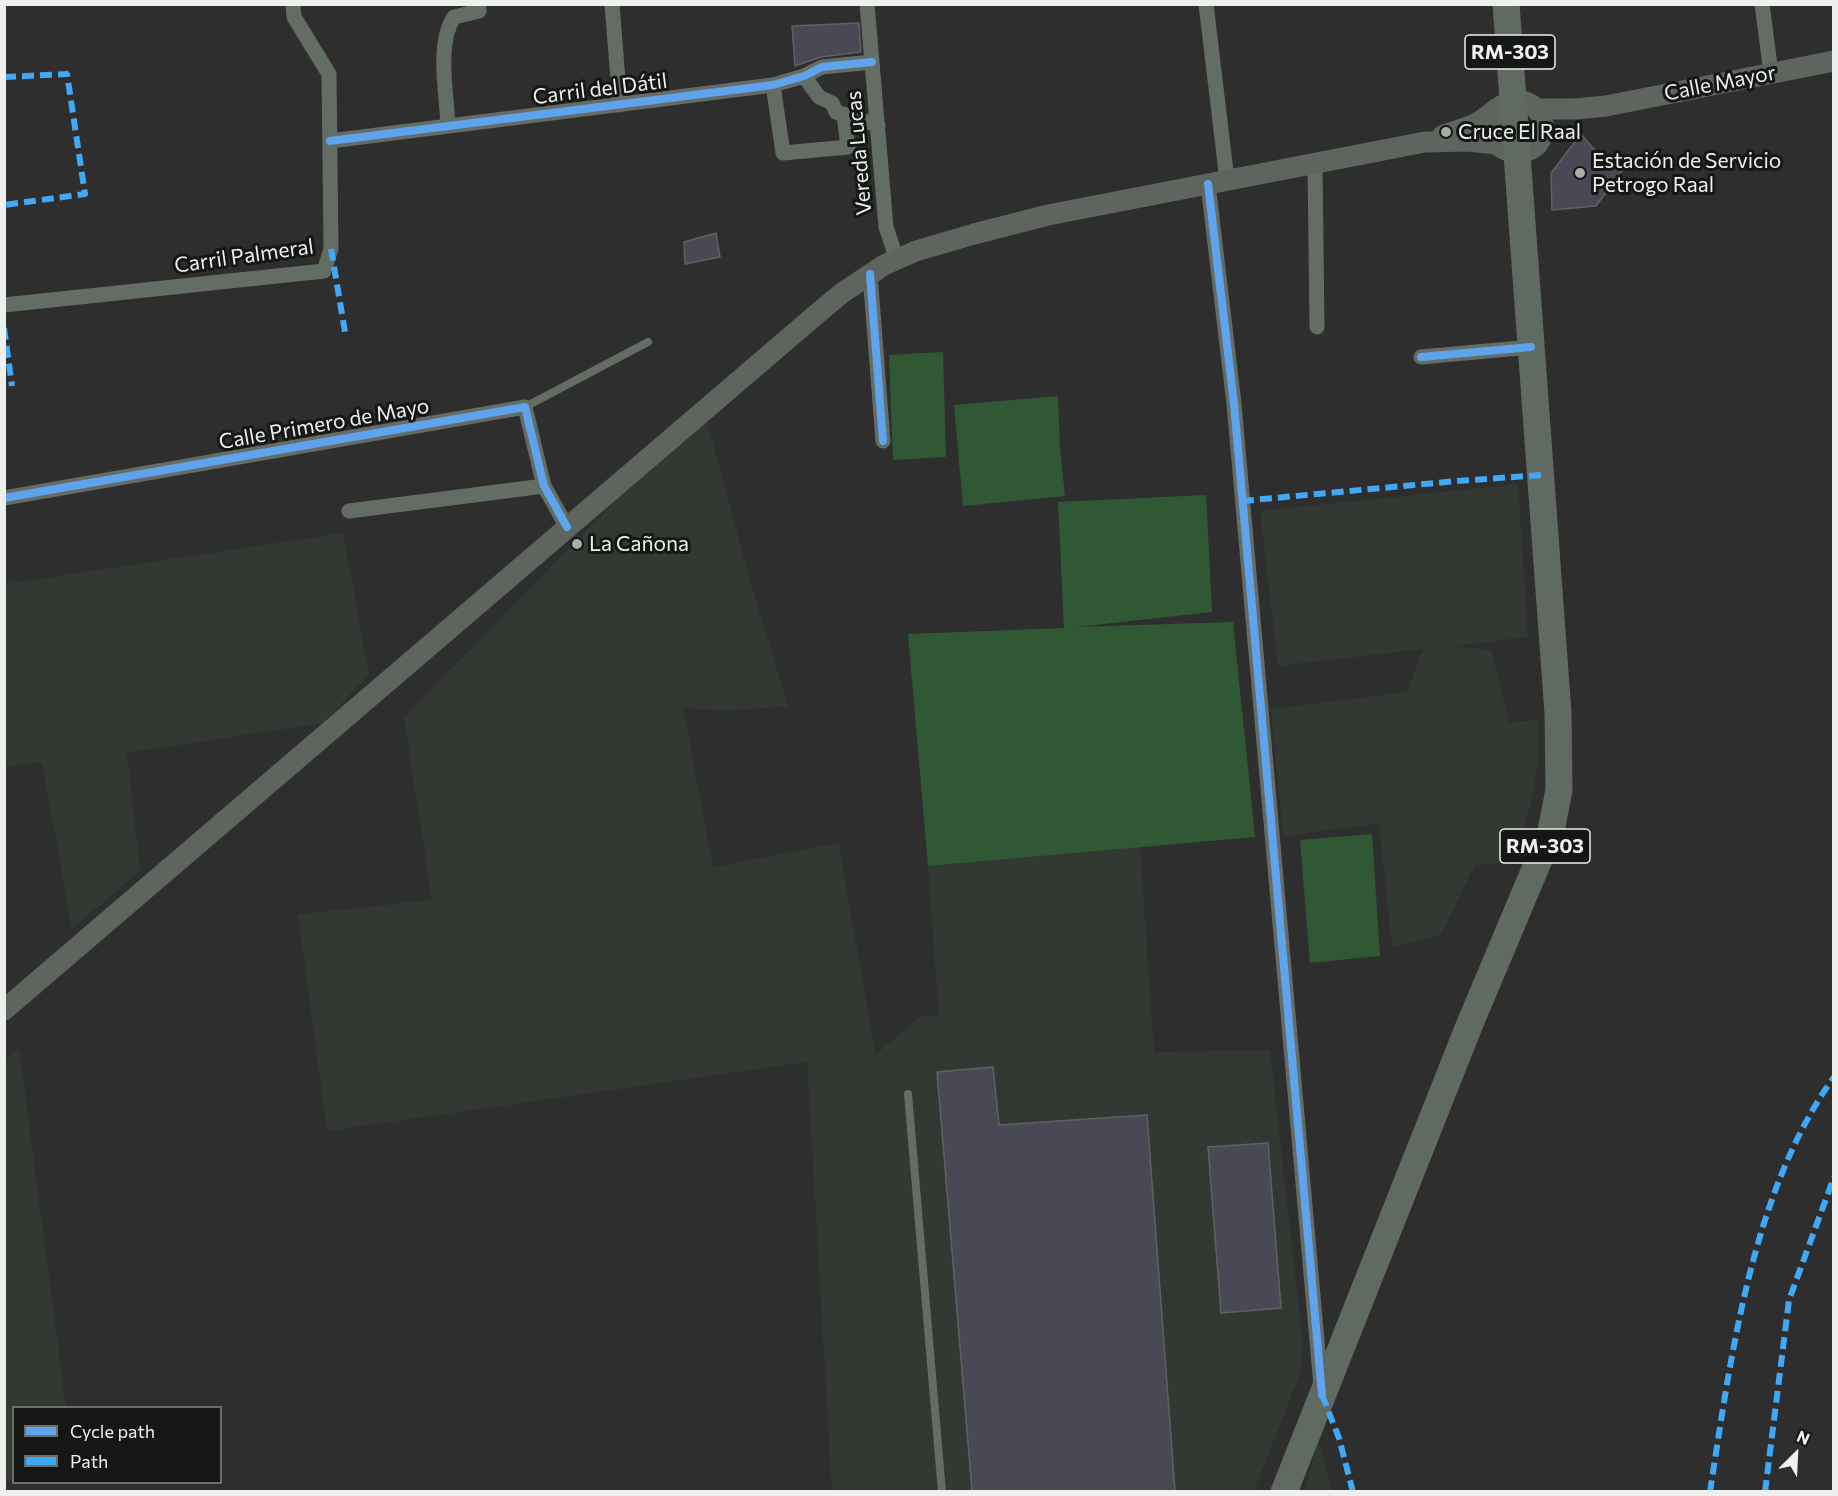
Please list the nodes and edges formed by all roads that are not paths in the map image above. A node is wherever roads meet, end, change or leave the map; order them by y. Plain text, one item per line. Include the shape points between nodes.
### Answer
1 (292, 4) edge
2 (478, 4) edge
3 (612, 4) edge
4 (867, 4) edge
5 (1206, 4) edge
6 (1506, 4) edge
7 (1762, 4) edge
8 (872, 62) junction
9 (1833, 62) edge
10 (1771, 73) junction
11 (804, 76) junction
12 (773, 86) junction
13 (620, 105) junction
14 (1515, 106) junction
15 (1606, 106) junction
16 (844, 115) junction
17 (878, 125) junction
18 (448, 126) junction
19 (330, 141) junction
20 (1425, 142) junction
21 (1518, 146) junction
22 (1315, 164) junction
23 (1217, 182) junction
24 (897, 260) junction
25 (870, 274) junction
26 (4, 305) edge
27 (1317, 327) dead end
28 (648, 342) dead end
29 (1531, 347) junction
30 (1421, 357) dead end
31 (525, 407) junction
32 (883, 441) dead end
33 (544, 486) junction
34 (4, 498) edge
35 (349, 511) dead end
36 (567, 526) junction
37 (4, 1010) edge
38 (908, 1094) dead end
39 (1322, 1395) junction
40 (942, 1491) edge
41 (1284, 1491) edge

1 - 19 street, Carril Palmeral via 294,17 328,74
2 - 18 street via 479,11 454,17 448,26 444,47
3 - 13 street
4 - 8 street, Vereda Lucas
5 - 23 street
6 - 14 highway, RM-303
7 - 10 street
8 - 11 street, Carril del Dátil via 822,67
8 - 17 street, Vereda Lucas
9 - 10 main road, Calle Mayor
10 - 15 main road, Calle Mayor
11 - 12 street, Carril del Dátil
11 - 16 street via 819,97
12 - 13 street, Carril del Dátil
12 - 16 street via 783,153 848,147
13 - 18 street, Carril del Dátil
14 - 15 main road, Calle Mayor
14 - 20 main road
14 - 21 highway, RM-303
15 - 21 main road, Calle Mayor
16 - 17 street
17 - 24 street, Vereda Lucas via 886,227
18 - 19 street, Carril del Dátil
19 - 26 street, Carril Palmeral via 332,249 324,271
20 - 21 main road
20 - 22 main road
21 - 29 highway, RM-303
22 - 23 main road
22 - 27 street
23 - 24 main road via 1039,218 916,251
23 - 39 street via 1234,414
24 - 25 main road
25 - 32 street
25 - 36 main road via 818,313
28 - 31 lane
29 - 30 street
29 - 39 highway, RM-303 via 1558,713 1559,790 1551,831
31 - 33 street
31 - 34 street, Calle Primero de Mayo
33 - 35 street
33 - 36 street
36 - 37 main road
38 - 40 lane
39 - 41 highway, RM-303

